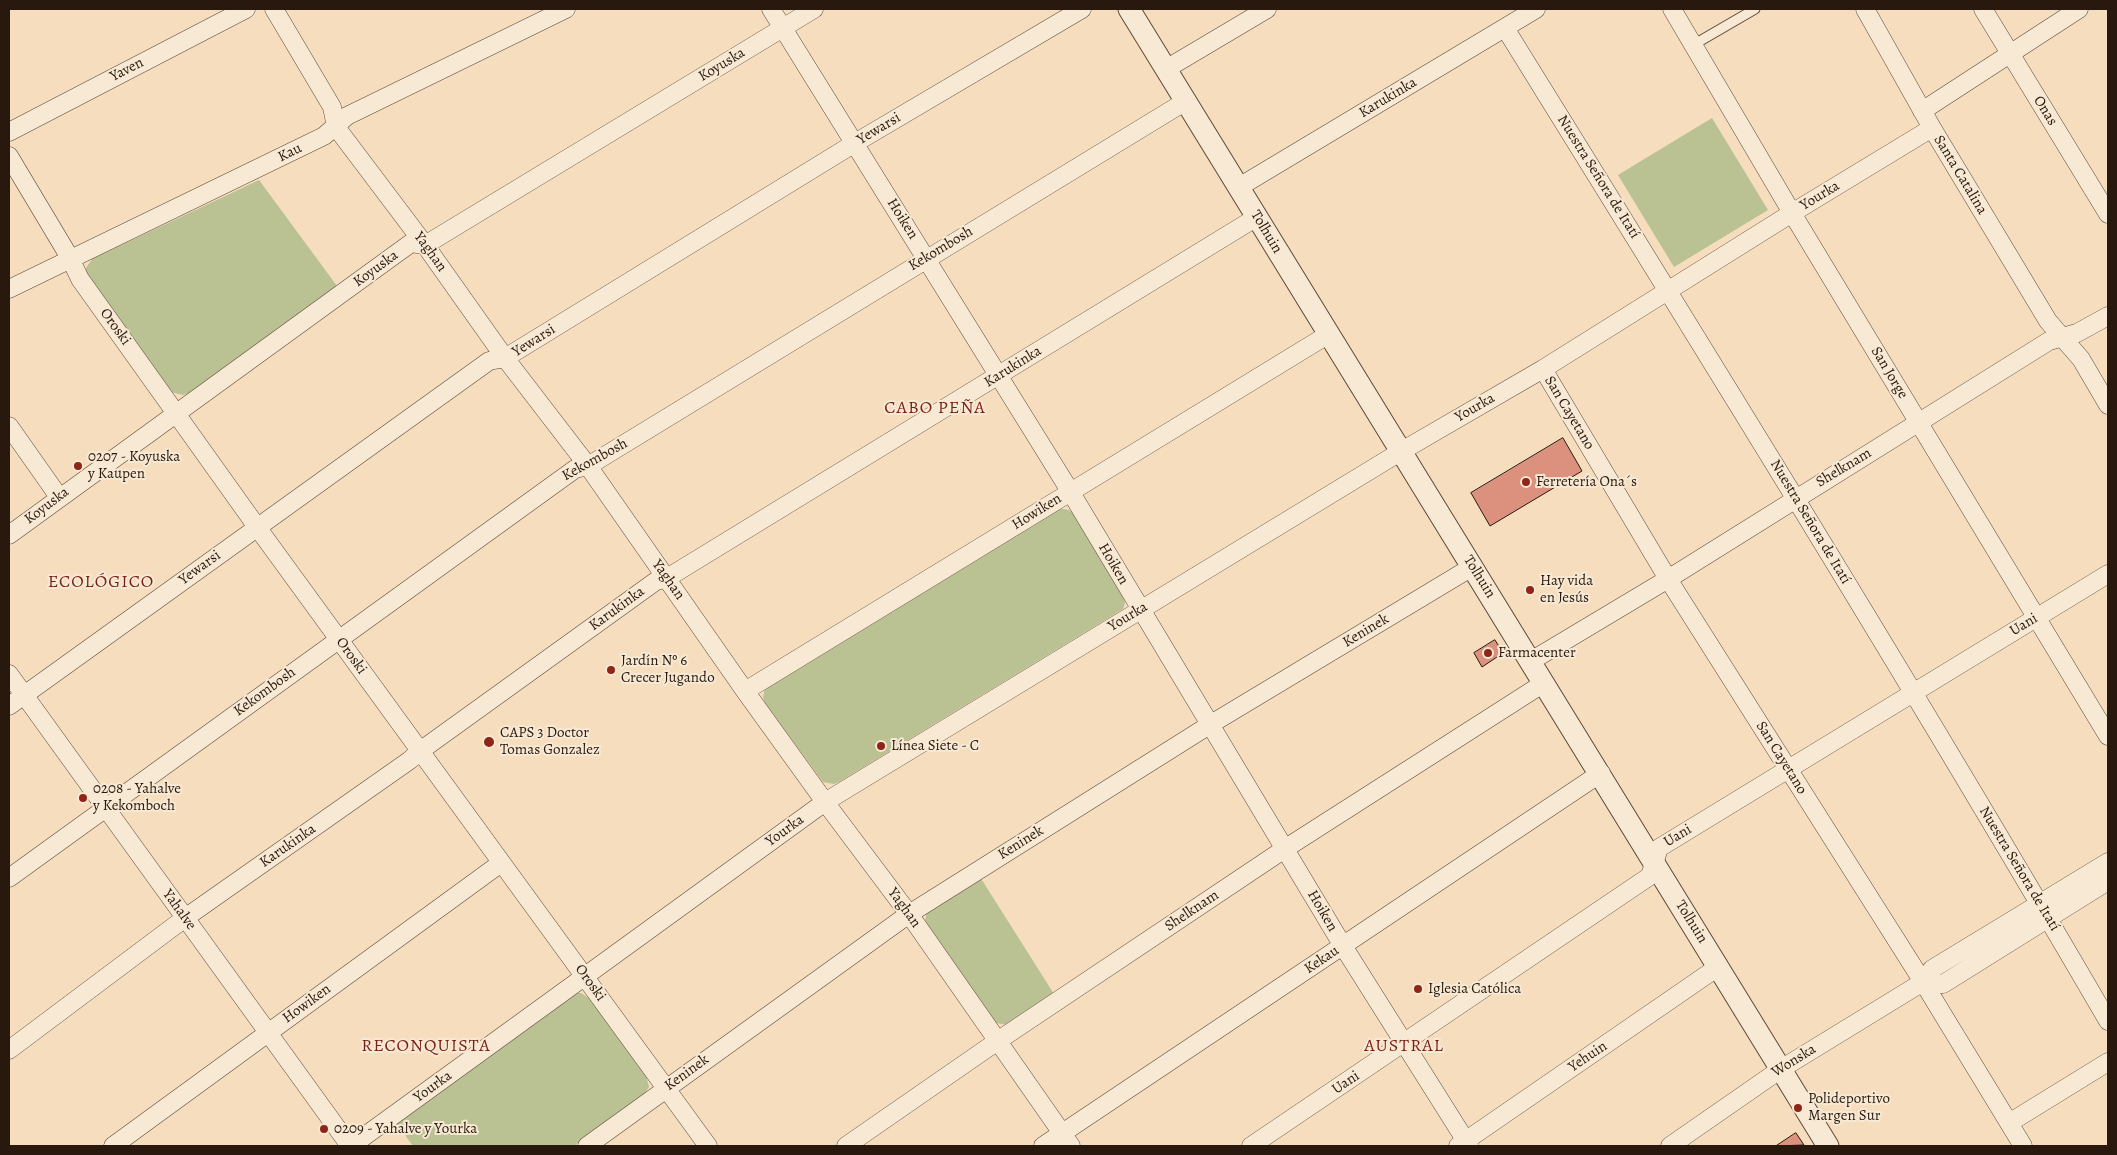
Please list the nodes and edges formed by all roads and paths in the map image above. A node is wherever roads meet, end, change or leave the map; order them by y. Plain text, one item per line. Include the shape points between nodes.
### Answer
1 (246, 9) edge
2 (274, 9) edge
3 (566, 9) edge
4 (771, 9) edge
5 (814, 9) edge
6 (1082, 9) edge
7 (1128, 9) edge
8 (1267, 9) edge
9 (1536, 9) edge
10 (1672, 9) edge
11 (1755, 9) edge
12 (1865, 9) edge
13 (1983, 9) edge
14 (2079, 9) edge
15 (783, 28) junction
16 (1505, 28) junction
17 (1693, 44) junction
18 (2010, 54) junction
19 (1166, 69) junction
20 (1186, 101) junction
21 (1922, 111) junction
22 (336, 127) junction
23 (1932, 128) junction
24 (9, 132) edge
25 (854, 143) junction
26 (9, 156) edge
27 (1239, 187) junction
28 (1792, 213) junction
29 (2108, 214) edge
30 (1257, 217) junction
31 (425, 246) junction
32 (70, 258) junction
33 (926, 258) junction
34 (9, 289) edge
35 (1668, 290) junction
36 (2108, 316) edge
37 (1329, 334) junction
38 (2061, 338) junction
39 (505, 358) junction
40 (1542, 369) junction
41 (998, 376) junction
42 (2108, 404) edge
43 (177, 414) junction
44 (1919, 422) junction
45 (9, 426) edge
46 (1400, 452) junction
47 (588, 466) junction
48 (1070, 492) junction
49 (59, 497) junction
50 (1795, 498) junction
51 (257, 527) junction
52 (9, 535) edge
53 (1472, 567) junction
54 (2108, 574) edge
55 (667, 578) junction
56 (1668, 579) junction
57 (1140, 610) junction
58 (2037, 617) junction
59 (338, 639) junction
60 (1531, 661) junction
61 (9, 674) edge
62 (1544, 683) junction
63 (745, 691) junction
64 (1912, 693) junction
65 (24, 695) junction
66 (9, 706) edge
67 (1211, 724) junction
68 (2108, 736) edge
69 (420, 751) junction
70 (1788, 770) junction
71 (1600, 773) junction
72 (825, 802) junction
73 (105, 807) junction
74 (1286, 848) junction
75 (2108, 862) edge
76 (501, 863) junction
77 (1654, 863) junction
78 (9, 878) edge
79 (2108, 881) edge
80 (2044, 911) junction
81 (909, 914) junction
82 (185, 918) junction
83 (1343, 946) junction
84 (1718, 967) junction
85 (585, 976) junction
86 (1923, 982) junction
87 (2108, 1020) edge
88 (267, 1032) junction
89 (999, 1040) junction
90 (1404, 1043) junction
91 (9, 1050) edge
92 (2108, 1062) edge
93 (1781, 1069) junction
94 (667, 1088) junction
95 (2009, 1123) junction
96 (1067, 1140) edge
97 (1464, 1145) edge
98 (114, 1146) edge
99 (350, 1146) edge
100 (587, 1146) edge
101 (708, 1146) edge
102 (846, 1146) edge
103 (1043, 1146) edge
104 (1251, 1146) edge
105 (1670, 1146) edge
106 (1828, 1146) edge
107 (2023, 1146) edge

1 - 24 street, Yaven
2 - 22 street, Yaghan via 332,107
3 - 22 street, Kau via 347,116
4 - 15 street, Hoiken
5 - 15 street, Koyuska
6 - 25 street, Yewarsi
7 - 19 street, Tolhuin
8 - 19 street
9 - 16 street, Karukinka
10 - 17 street, San Jorge
11 - 17 lane
12 - 21 street, Santa Catalina
13 - 18 street, Onas
14 - 18 street
15 - 25 street, Hoiken
15 - 31 street, Koyuska
16 - 27 street, Karukinka
16 - 35 street, Nuestra Señora de Itatí
17 - 28 street, San Jorge
18 - 21 street
18 - 29 street, Onas
19 - 20 street, Tolhuin
20 - 27 street, Tolhuin
20 - 33 street, Kekombosh
21 - 23 street, Santa Catalina
22 - 31 street, Yaghan
22 - 32 street, Kau via 324,136
23 - 28 street, Yourka
23 - 38 street, Santa Catalina
25 - 33 street, Hoiken
25 - 39 street, Yewarsi
26 - 32 street, Oroski
27 - 30 street, Tolhuin
28 - 35 street, Yourka
28 - 44 street, San Jorge
30 - 37 street, Tolhuin
30 - 41 street, Karukinka
31 - 39 street, Yaghan
31 - 43 street, Koyuska via 411,243
32 - 34 street, Kau
32 - 43 street, Oroski via 80,279
33 - 41 street, Hoiken
33 - 47 street, Kekombosh
35 - 40 street, Yourka
35 - 50 street, Nuestra Señora de Itatí
36 - 38 street, Shelknam
37 - 46 street, Tolhuin
37 - 48 street, Howiken
38 - 42 street, Santa Catalina via 2081,359
38 - 44 street, Shelknam via 2049,341
39 - 47 street, Yaghan
39 - 51 street, Yewarsi via 488,361
40 - 46 street, Yourka
40 - 56 street, San Cayetano
41 - 48 street, Hoiken
41 - 55 street, Karukinka
43 - 49 street, Koyuska
43 - 51 street, Oroski
44 - 50 street, Shelknam
44 - 58 street, San Jorge
45 - 49 street
46 - 53 street, Tolhuin
46 - 57 street, Yourka
47 - 55 street, Yaghan
47 - 59 street, Kekombosh via 575,469
48 - 57 street, Hoiken
48 - 63 street, Howiken
49 - 52 street, Koyuska
50 - 56 street, Shelknam
50 - 64 street, Nuestra Señora de Itatí
51 - 59 street, Oroski
51 - 65 street, Yewarsi
53 - 60 street, Tolhuin
53 - 67 street, Keninek
54 - 58 street, Uani
55 - 63 street, Yaghan
55 - 69 street, Karukinka via 656,581
56 - 60 street, Shelknam
56 - 70 street, San Cayetano
57 - 67 street, Hoiken
57 - 72 street, Yourka
58 - 64 street, Uani
58 - 68 street, San Jorge
59 - 69 street, Oroski
59 - 73 street, Kekombosh
60 - 62 street, Tolhuin
61 - 65 street, Yahalve
62 - 71 street, Tolhuin
62 - 74 street, Shelknam
63 - 72 street, Yaghan
64 - 70 street, Uani
64 - 80 street, Nuestra Señora de Itatí
65 - 66 street, Yewarsi
65 - 73 street, Yahalve
67 - 74 street, Hoiken
67 - 81 street, Keninek
69 - 76 street, Oroski
69 - 82 street, Karukinka
70 - 77 street, Uani via 1659,848
70 - 86 street, San Cayetano
71 - 77 street, Tolhuin
71 - 83 street, Kekau
72 - 81 street, Yaghan
72 - 85 street, Yourka
73 - 78 street, Kekombosh
73 - 82 street, Yahalve
74 - 83 street, Hoiken
74 - 89 street, Shelknam
75 - 80 street, Wonska
76 - 85 street, Oroski
76 - 88 street, Howiken
77 - 84 street, Tolhuin
77 - 90 street, Uani via 1650,876
79 - 80 street, Wonska
80 - 86 street, Wonska via 1932,969
80 - 87 street, Nuestra Señora de Itatí
81 - 89 street, Yaghan
81 - 94 street, Keninek
82 - 88 street, Yahalve
82 - 91 street, Karukinka
83 - 90 street, Hoiken
83 - 96 street, Kekau
84 - 93 street, Tolhuin
84 - 97 street, Yehuin
85 - 94 street, Oroski
85 - 99 street, Yourka
86 - 93 street, Wonska
86 - 95 street, San Cayetano
88 - 98 street, Howiken
88 - 99 street, Yahalve
89 - 96 street, Yaghan
89 - 102 street, Shelknam
90 - 97 street, Hoiken
90 - 104 street, Uani
92 - 95 street
93 - 105 street, Wonska
93 - 106 street, Tolhuin
94 - 100 street, Keninek
94 - 101 street, Oroski
95 - 107 street, San Cayetano
96 - 103 street, Kekau

